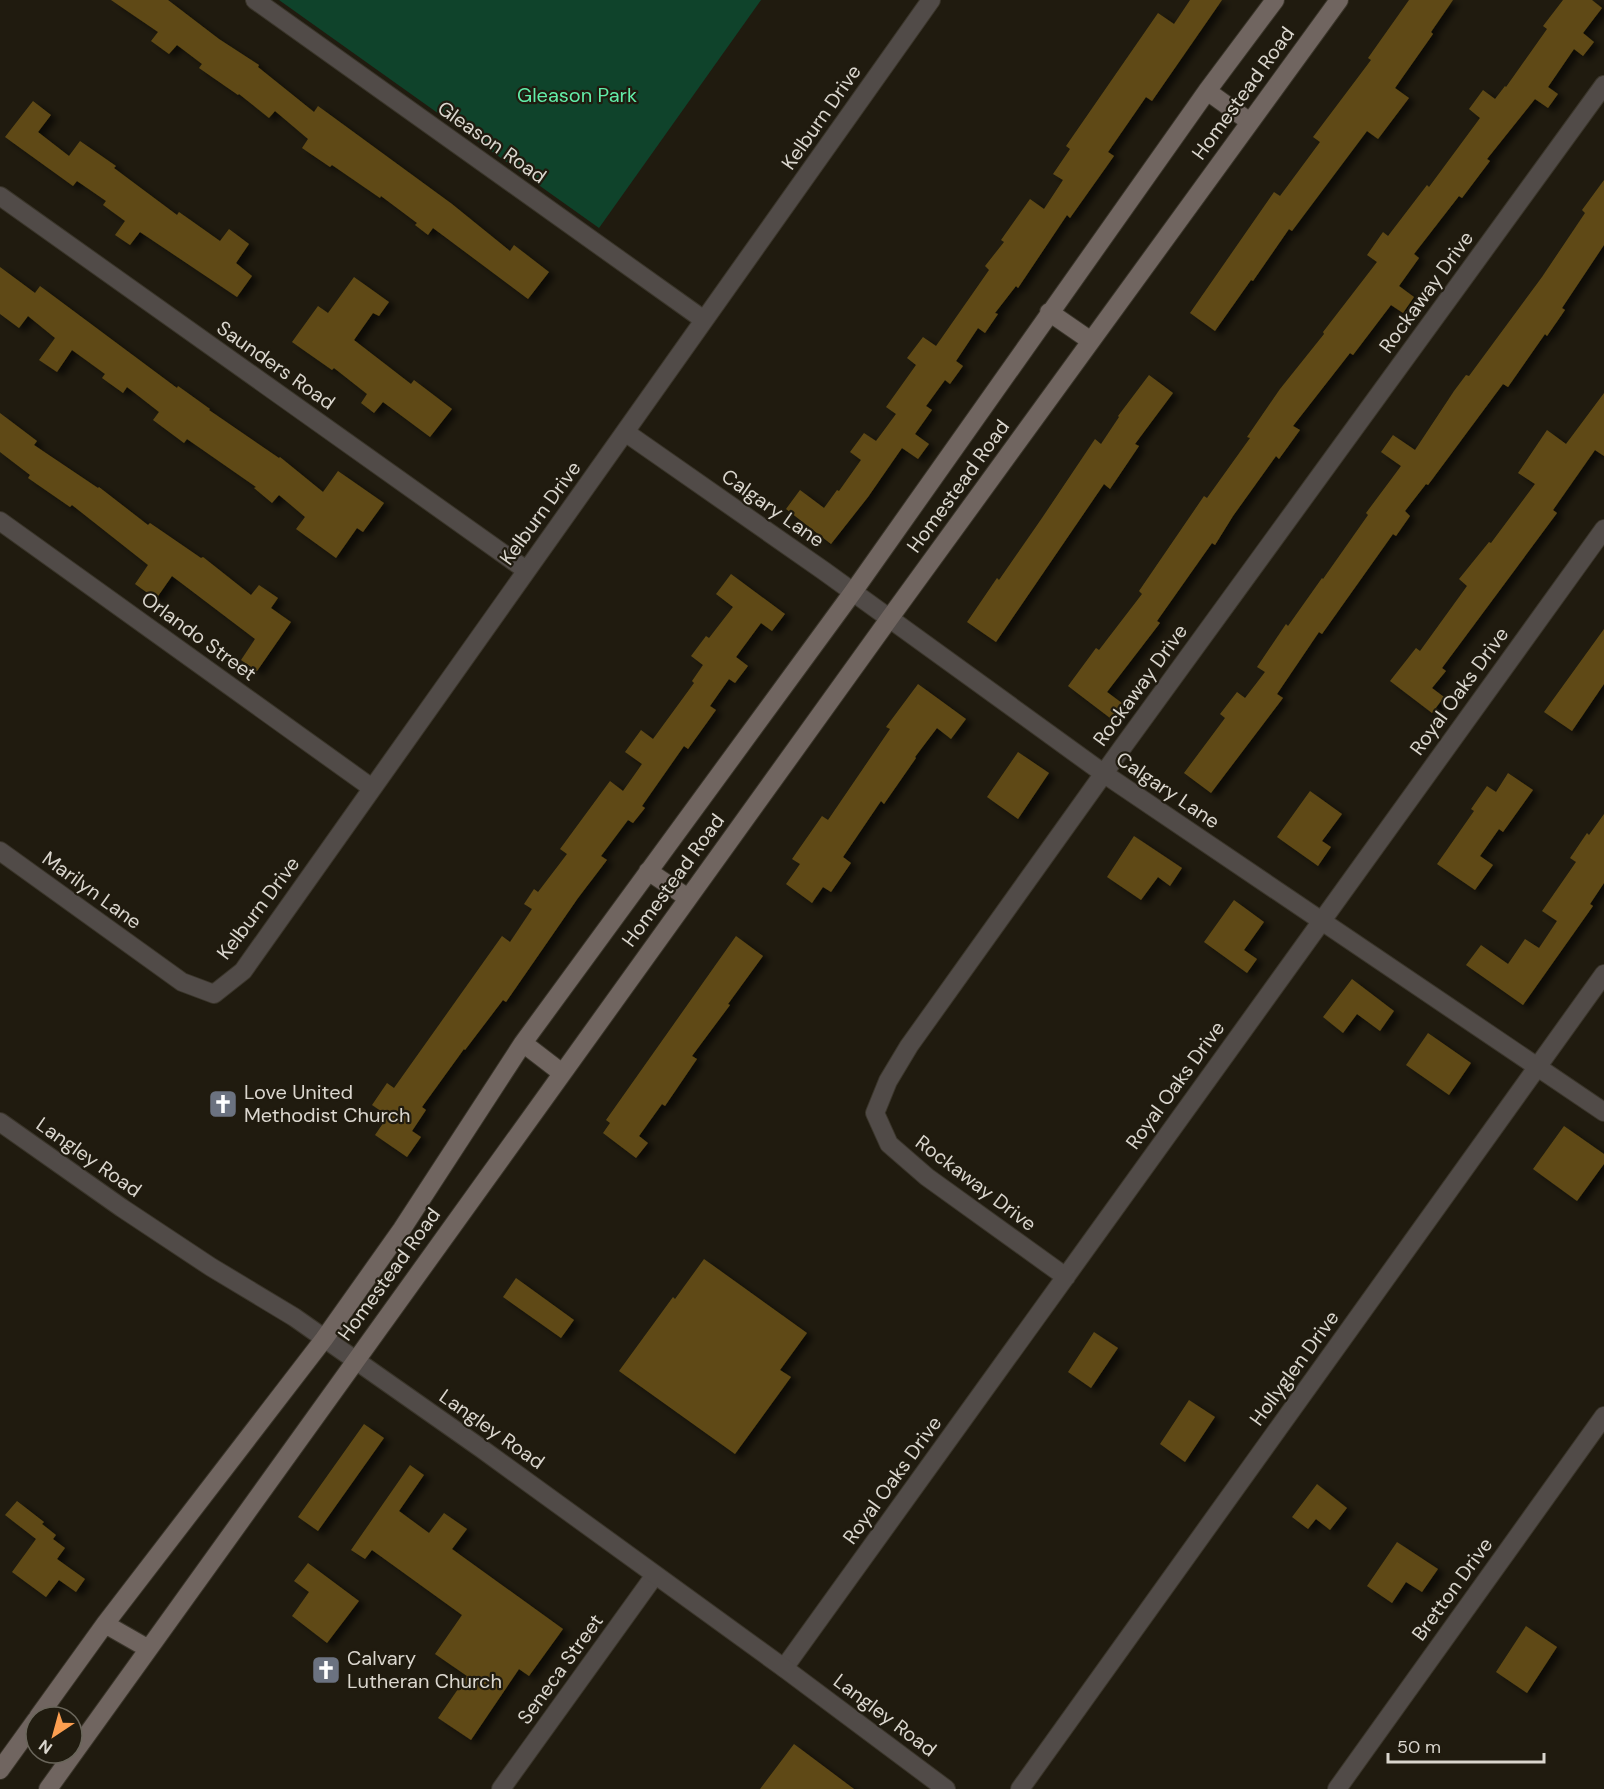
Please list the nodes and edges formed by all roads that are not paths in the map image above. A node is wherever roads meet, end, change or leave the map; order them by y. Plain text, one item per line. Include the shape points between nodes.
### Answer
1 (255, 0) edge
2 (931, 0) edge
3 (1275, 0) edge
4 (1339, 0) edge
5 (1604, 85) edge
6 (1207, 91) junction
7 (1250, 122) junction
8 (0, 196) edge
9 (1049, 312) junction
10 (704, 320) junction
11 (1091, 341) junction
12 (625, 432) junction
13 (0, 521) edge
14 (1604, 529) edge
15 (526, 570) junction
16 (853, 592) junction
17 (889, 619) junction
18 (1104, 773) junction
19 (372, 788) junction
20 (0, 851) edge
21 (648, 871) junction
22 (688, 898) junction
23 (1320, 922) junction
24 (159, 965) joint
25 (1604, 974) edge
26 (523, 1043) junction
27 (1536, 1068) junction
28 (562, 1073) junction
29 (1604, 1112) edge
30 (0, 1122) edge
31 (1066, 1276) junction
32 (324, 1339) junction
33 (354, 1360) junction
34 (1604, 1416) edge
35 (655, 1575) junction
36 (105, 1624) junction
37 (147, 1648) junction
38 (784, 1668) junction
39 (47, 1705) edge
40 (24, 1737) edge
41 (0, 1770) edge
42 (48, 1789) edge
43 (501, 1789) edge
44 (946, 1789) edge
45 (1020, 1789) edge
46 (1337, 1789) edge

1 - 10 street, Gleason Road
2 - 10 street, Kelburn Drive
3 - 6 main road, Homestead Road
4 - 7 main road, Homestead Road
5 - 18 street, Rockaway Drive
6 - 7 main road
6 - 9 main road, Homestead Road
7 - 11 main road, Homestead Road
8 - 15 street, Saunders Road
9 - 11 main road
9 - 16 main road, Homestead Road
10 - 12 street, Kelburn Drive
11 - 17 main road, Homestead Road
12 - 15 street, Kelburn Drive
12 - 16 street, Calgary Lane
13 - 19 street, Orlando Street
14 - 23 street, Royal Oaks Drive
15 - 19 street, Kelburn Drive
16 - 17 street, Calgary Lane
16 - 21 main road, Homestead Road
17 - 18 street, Calgary Lane
17 - 22 main road, Homestead Road
18 - 23 street, Calgary Lane
18 - 31 street, Rockaway Drive via 909,1046 875,1113 889,1144 927,1177
19 - 24 street, Kelburn Drive via 243,971 214,994 182,982
20 - 24 street, Marilyn Lane
21 - 22 main road
21 - 26 main road, Homestead Road
22 - 28 main road, Homestead Road
23 - 27 street, Calgary Lane
23 - 31 street, Royal Oaks Drive
25 - 27 street, Hollyglen Drive
26 - 28 main road
26 - 32 main road, Homestead Road
27 - 29 street, Calgary Lane
27 - 45 street, Hollyglen Drive
28 - 33 main road, Homestead Road
30 - 32 street, Langley Road via 142,1221
31 - 38 street, Royal Oaks Drive
32 - 33 street, Langley Road
32 - 36 main road, Homestead Road
33 - 35 street, Langley Road
33 - 37 main road, Homestead Road
34 - 46 street, Bretton Drive
35 - 38 street, Langley Road
35 - 43 street, Seneca Street
36 - 37 main road
36 - 39 main road, Homestead Road
37 - 42 main road, Homestead Road
38 - 44 street, Langley Road
40 - 41 main road, Homestead Road

